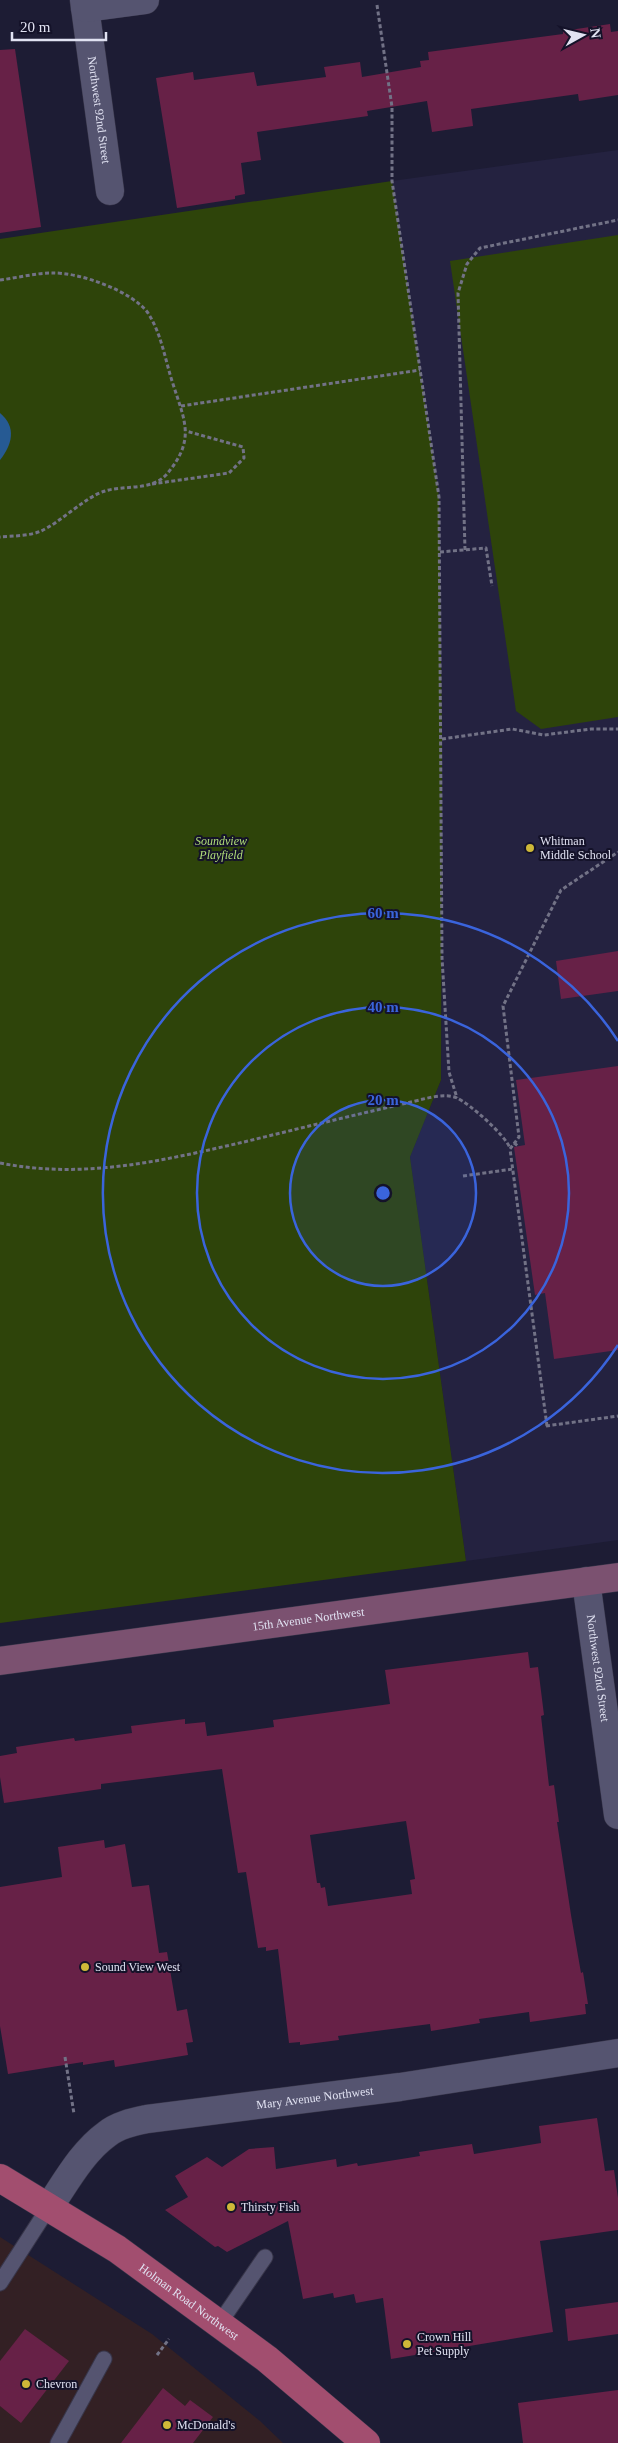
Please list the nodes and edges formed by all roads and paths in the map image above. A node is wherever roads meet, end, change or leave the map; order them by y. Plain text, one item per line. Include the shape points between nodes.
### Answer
1 (145, 0) edge
2 (84, 4) edge
3 (377, 5) dead end
4 (110, 190) dead end
5 (618, 220) edge
6 (0, 280) edge
7 (420, 370) junction
8 (180, 406) junction
9 (186, 431) junction
10 (147, 485) junction
11 (0, 537) edge
12 (465, 550) junction
13 (440, 552) junction
14 (492, 586) dead end
15 (618, 729) edge
16 (442, 739) junction
17 (618, 852) edge
18 (457, 1098) junction
19 (514, 1144) junction
20 (518, 1146) dead end
21 (510, 1148) junction
22 (0, 1163) edge
23 (513, 1169) junction
24 (463, 1176) dead end
25 (618, 1416) edge
26 (618, 1577) edge
27 (586, 1581) junction
28 (0, 1661) edge
29 (618, 1815) edge
30 (618, 2053) edge
31 (65, 2057) dead end
32 (74, 2114) dead end
33 (0, 2178) edge
34 (49, 2207) junction
35 (265, 2257) dead end
36 (0, 2283) edge
37 (219, 2324) junction
38 (169, 2339) dead end
39 (157, 2355) dead end
40 (104, 2359) dead end
41 (58, 2443) edge
42 (366, 2443) edge

1 - 2 street
2 - 4 street, Northwest 92nd Street
3 - 7 path via 392,108 392,181
5 - 12 path via 480,248 467,264 458,293
6 - 8 path via 54,273 83,277 130,298 147,312 162,343
7 - 8 path
7 - 13 path via 439,497
8 - 9 path
9 - 10 path via 187,439 165,476
9 - 10 path via 243,447 244,458 229,473
10 - 11 path via 104,491 40,532
12 - 13 path
12 - 14 path via 486,548
13 - 16 path
15 - 16 path via 544,735 512,729
16 - 18 path via 443,1002 449,1072
17 - 19 path via 561,890 503,1006 519,1137
18 - 21 path via 494,1126
18 - 22 path via 407,1103 128,1167 57,1170
19 - 20 path
19 - 21 path
21 - 23 path
23 - 24 path
23 - 25 path via 546,1426
26 - 27 main road, 15th Avenue Northwest
27 - 28 main road, 15th Avenue Northwest
27 - 29 street, Northwest 92nd Street
30 - 34 street, Mary Avenue Northwest via 400,2087 128,2123 106,2134 92,2148
31 - 32 path
33 - 34 main road, Holman Road Northwest
34 - 36 lane
34 - 37 main road, Holman Road Northwest via 117,2250
35 - 37 lane
37 - 42 main road, Holman Road Northwest via 274,2365
38 - 39 path
40 - 41 lane

